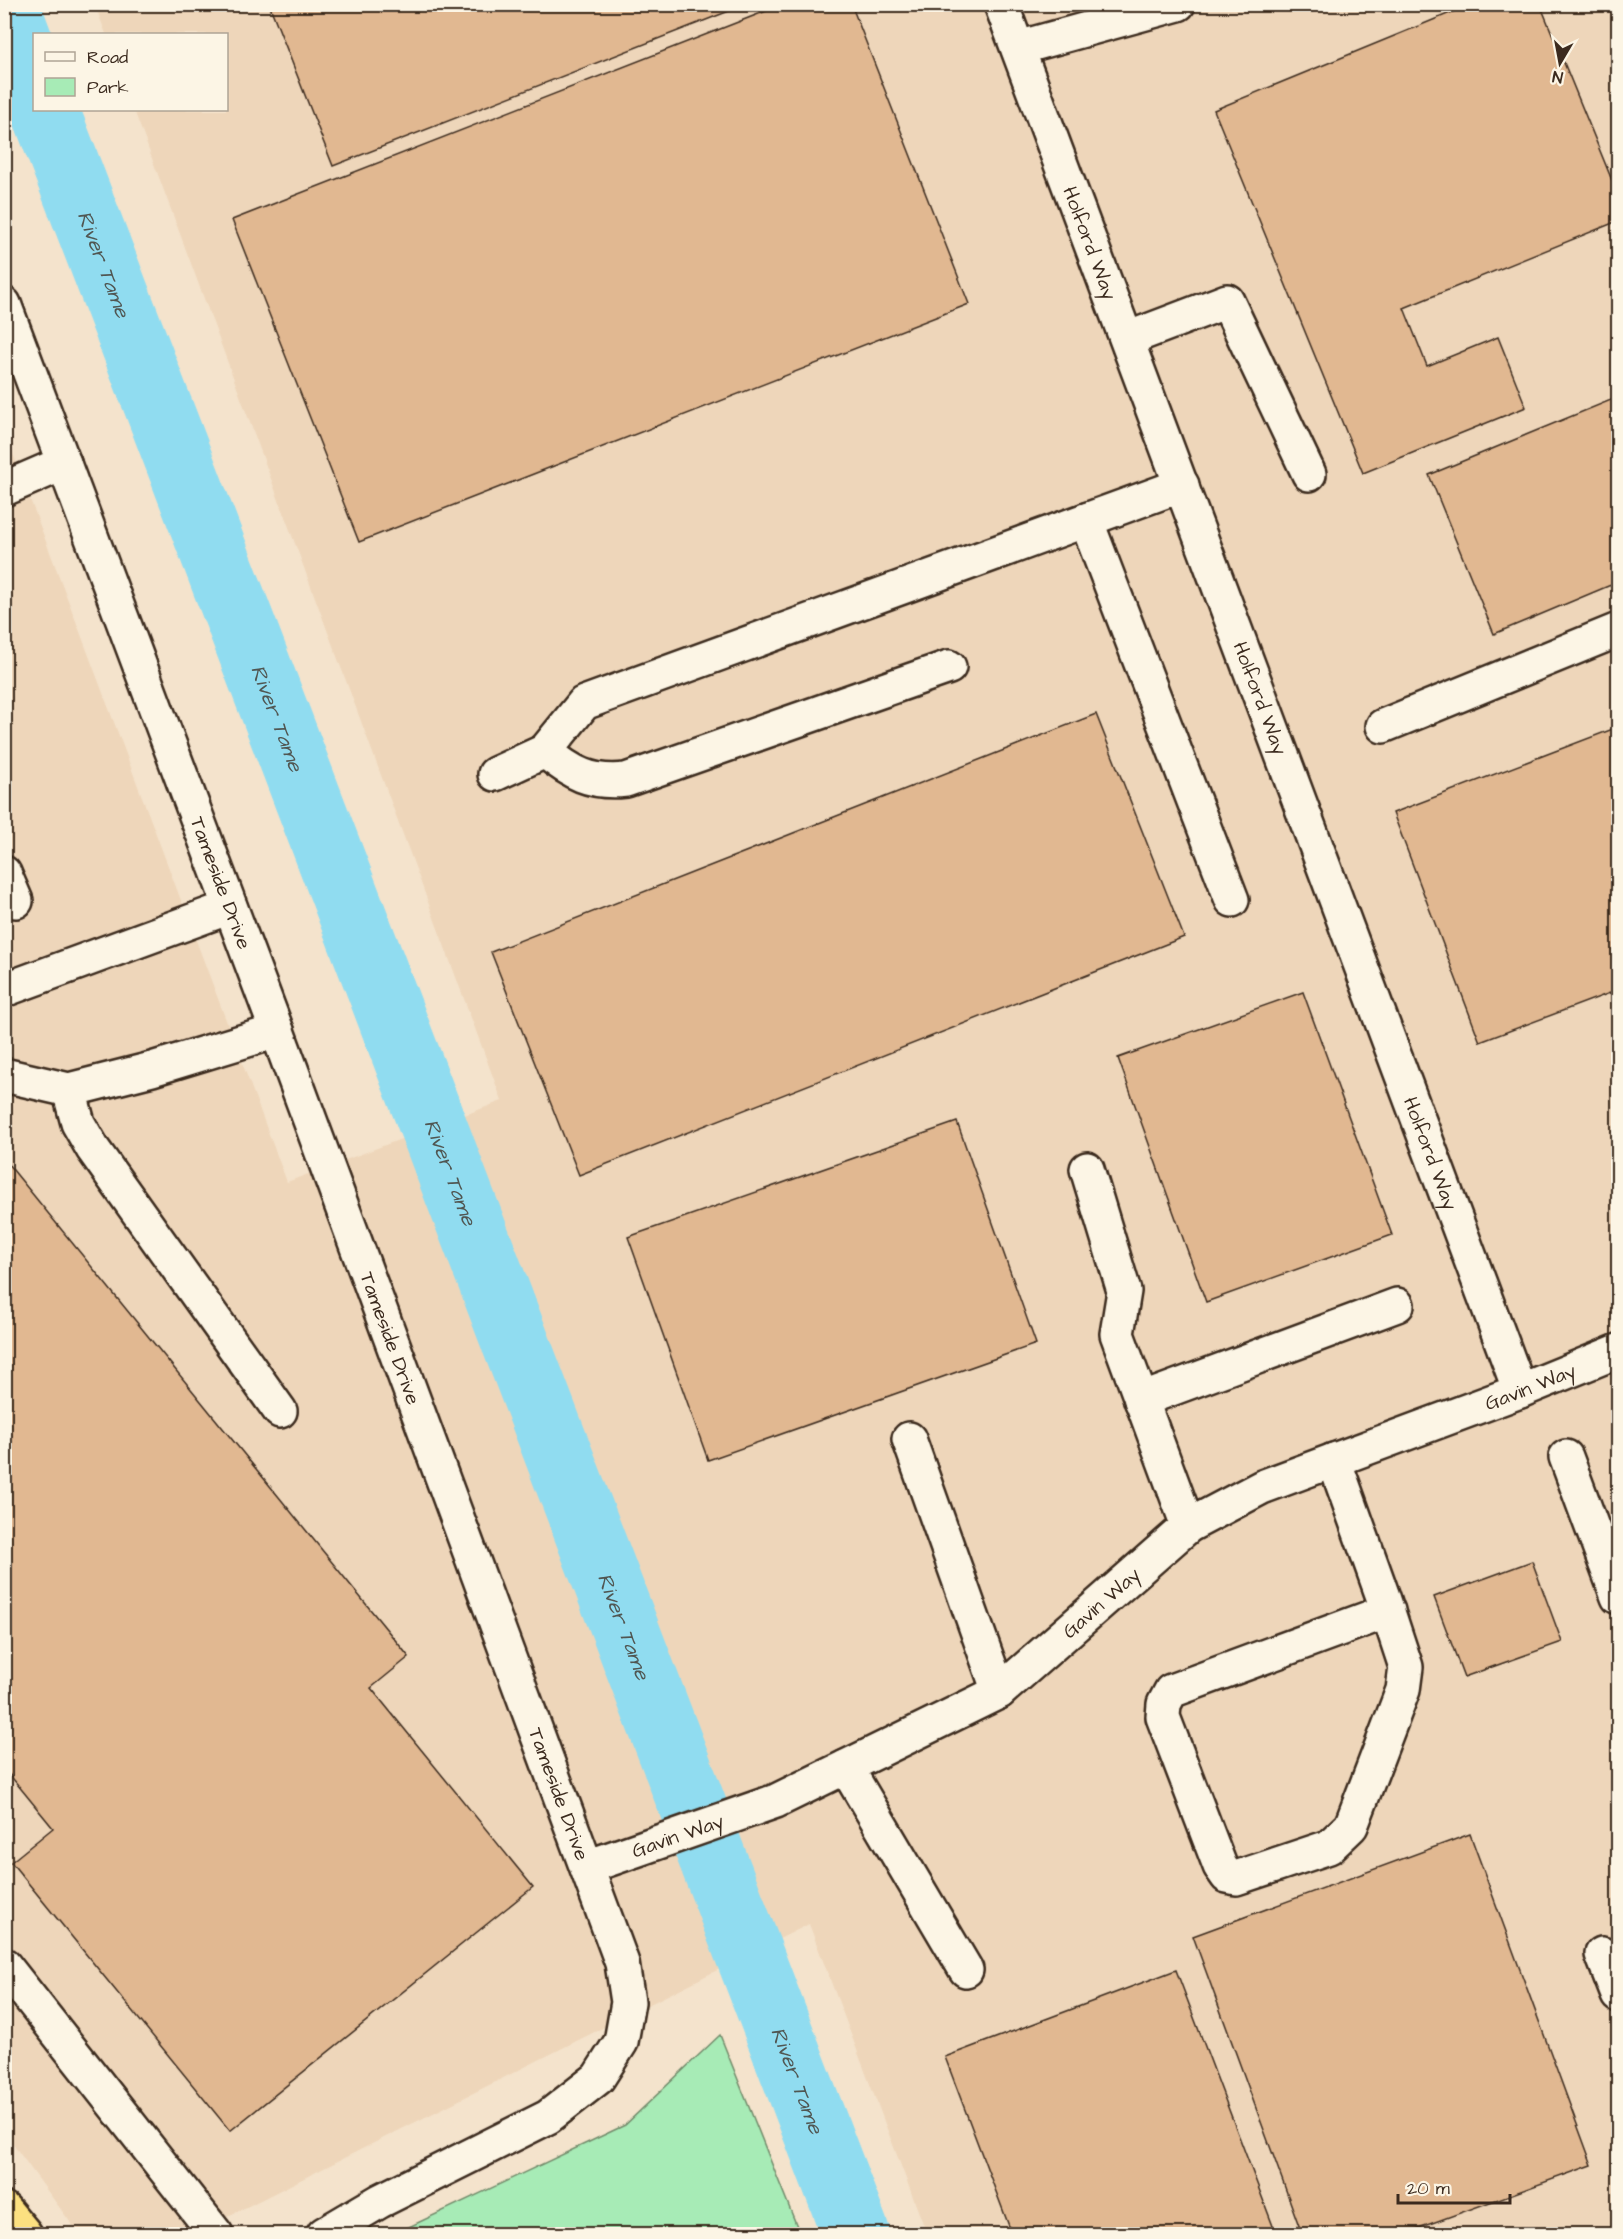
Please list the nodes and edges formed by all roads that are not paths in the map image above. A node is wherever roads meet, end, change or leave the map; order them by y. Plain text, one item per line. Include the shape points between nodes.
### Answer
1 (1001, 4) edge
2 (1178, 4) edge
3 (1018, 48) junction
4 (4, 304) edge
5 (1127, 339) junction
6 (64, 463) junction
7 (1309, 474) dead end
8 (1182, 485) junction
9 (4, 489) edge
10 (1086, 520) junction
11 (1618, 630) edge
12 (949, 667) dead end
13 (1383, 726) dead end
14 (545, 751) junction
15 (495, 774) dead end
16 (1232, 900) dead end
17 (230, 907) junction
18 (4, 990) edge
19 (277, 1030) junction
20 (4, 1075) edge
21 (69, 1089) junction
22 (1087, 1169) dead end
23 (1397, 1305) dead end
24 (1618, 1351) edge
25 (1520, 1391) junction
26 (1141, 1400) junction
27 (280, 1411) dead end
28 (909, 1439) dead end
29 (1566, 1457) dead end
30 (1334, 1461) junction
31 (1188, 1526) junction
32 (1618, 1597) edge
33 (1388, 1611) junction
34 (999, 1692) junction
35 (846, 1767) junction
36 (587, 1867) junction
37 (1602, 1954) dead end
38 (4, 1965) edge
39 (966, 1970) dead end
40 (1618, 1995) edge
41 (4, 2209) edge
42 (25, 2235) edge
43 (216, 2235) edge
44 (324, 2235) edge

1 - 3 street, Holford Way
2 - 3 street
3 - 5 street, Holford Way
4 - 6 street, Tameside Drive
5 - 7 street via 1227,302
5 - 8 street, Holford Way
6 - 9 street
6 - 17 street, Tameside Drive
8 - 10 street
8 - 25 street, Holford Way
10 - 14 street via 584,703
10 - 16 street
11 - 13 street
12 - 14 street via 626,780 588,778 566,769
14 - 15 street
17 - 18 street
17 - 19 street, Tameside Drive
19 - 21 street via 152,1069
19 - 36 street, Tameside Drive
20 - 21 street
21 - 27 street via 78,1123 93,1149
22 - 26 street via 1124,1292 1117,1334
23 - 26 street
24 - 25 street, Gavin Way
25 - 30 street, Gavin Way
26 - 31 street
28 - 34 street
29 - 32 street
30 - 31 street, Gavin Way via 1262,1487
30 - 33 street
31 - 34 street, Gavin Way
33 - 33 street via 1406,1667 1403,1690 1351,1826 1329,1847 1236,1878 1227,1876 1163,1717 1164,1704 1172,1691
34 - 35 street, Gavin Way
35 - 36 street, Gavin Way via 776,1801
35 - 39 street
36 - 44 street, Tameside Drive via 622,1963 628,2002 621,2042 598,2078 548,2117 380,2201
37 - 40 street
38 - 43 street
41 - 42 highway

